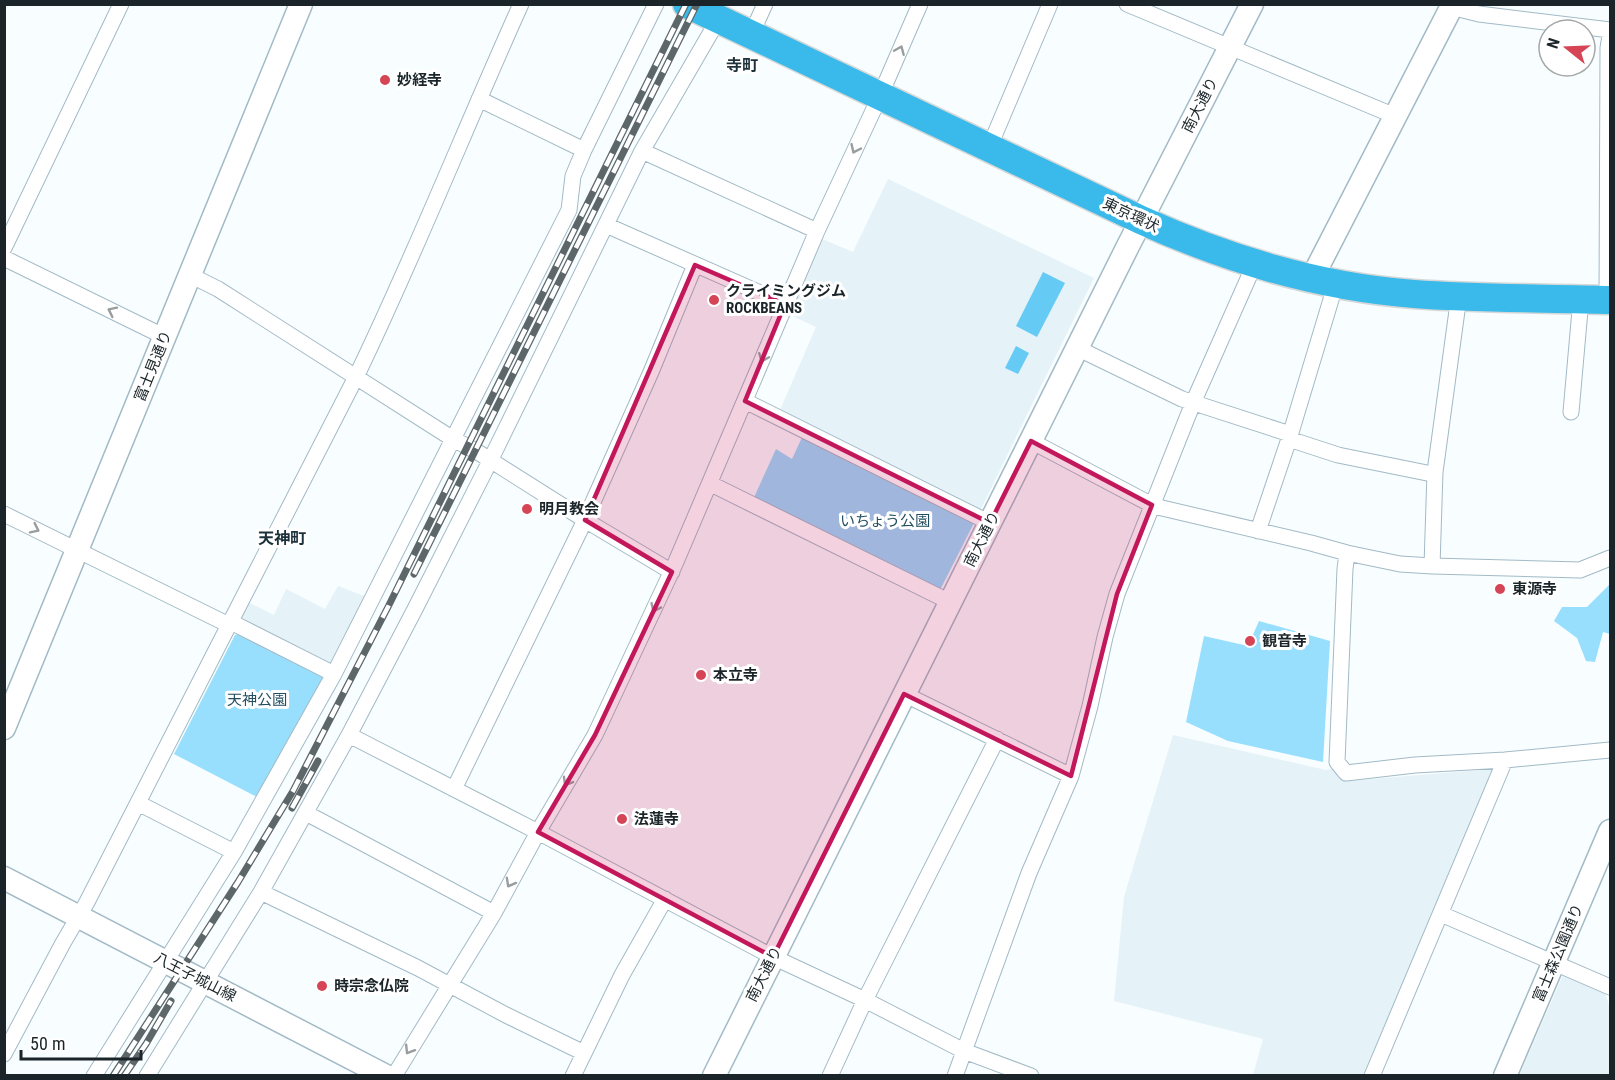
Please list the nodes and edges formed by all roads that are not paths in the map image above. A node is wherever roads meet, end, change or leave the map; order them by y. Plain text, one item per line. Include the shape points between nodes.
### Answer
1 (121, 4) edge
2 (301, 4) edge
3 (521, 4) edge
4 (656, 4) edge
5 (687, 4) edge
6 (765, 4) edge
7 (920, 4) edge
8 (1050, 4) edge
9 (1127, 4) edge
10 (1252, 4) edge
11 (1452, 6) edge
12 (1527, 12) edge
13 (718, 20) junction
14 (1611, 30) edge
15 (751, 35) junction
16 (1611, 36) edge
17 (1230, 48) junction
18 (880, 96) junction
19 (479, 99) junction
20 (1395, 116) junction
21 (989, 148) junction
22 (584, 150) junction
23 (642, 151) junction
24 (1141, 220) junction
25 (606, 225) junction
26 (817, 231) junction
27 (4, 248) edge
28 (4, 258) edge
29 (1255, 263) junction
30 (695, 265) junction
31 (190, 275) junction
32 (1324, 280) junction
33 (1459, 296) junction
34 (1599, 299) edge
35 (785, 304) junction
36 (165, 337) junction
37 (1077, 348) junction
38 (356, 377) junction
39 (745, 401) junction
40 (1193, 403) junction
41 (1571, 411) dead end
42 (1289, 436) junction
43 (453, 439) junction
44 (1030, 441) junction
45 (490, 461) junction
46 (1435, 472) junction
47 (711, 484) junction
48 (1152, 505) junction
49 (4, 514) edge
50 (585, 520) junction
51 (990, 523) junction
52 (1258, 531) junction
53 (78, 550) junction
54 (1347, 553) junction
55 (1611, 558) edge
56 (1432, 566) junction
57 (672, 572) junction
58 (950, 602) junction
59 (230, 623) junction
60 (334, 674) junction
61 (12, 688) edge
62 (904, 694) junction
63 (4, 728) edge
64 (349, 735) junction
65 (997, 739) junction
66 (1611, 750) edge
67 (1505, 760) junction
68 (1071, 776) junction
69 (454, 789) junction
70 (138, 803) junction
71 (306, 813) junction
72 (1611, 831) edge
73 (538, 832) junction
74 (234, 852) junction
75 (4, 878) edge
76 (261, 892) junction
77 (4, 893) edge
78 (665, 899) junction
79 (494, 913) junction
80 (1441, 914) junction
81 (76, 922) junction
82 (773, 957) junction
83 (1554, 962) junction
84 (162, 967) junction
85 (449, 984) junction
86 (202, 987) junction
87 (1611, 987) edge
88 (865, 1000) junction
89 (964, 1051) junction
90 (584, 1053) junction
91 (4, 1054) edge
92 (94, 1076) edge
93 (147, 1076) edge
94 (357, 1076) edge
95 (386, 1076) edge
96 (394, 1076) edge
97 (573, 1076) edge
98 (714, 1076) edge
99 (830, 1076) edge
100 (956, 1076) edge
101 (1031, 1076) edge
102 (1372, 1076) edge
103 (1505, 1076) edge

1 - 27 street
2 - 31 street, 富士見通り
3 - 19 street
4 - 22 street
5 - 13 highway, 東京環状
6 - 15 street
18 -> 7 street
8 - 21 street
9 - 17 street
10 - 17 street, 南大通り
11 - 12 street via 1465,11
11 - 20 street
12 - 14 street
13 - 15 highway, 東京環状
13 - 23 street
15 - 18 highway, 東京環状
16 - 34 street
17 - 20 street
17 - 24 street, 南大通り
18 - 21 highway, 東京環状
18 -> 26 street
19 - 22 street
19 - 38 street via 393,301
20 - 32 street
21 - 24 highway, 東京環状
22 - 43 street via 573,176 569,210
23 - 25 street
23 - 26 street
24 - 29 highway, 東京環状
24 - 37 street, 南大通り
25 - 30 street
25 - 45 street
26 - 35 street
36 -> 28 street
29 - 32 highway, 東京環状
29 - 40 street
30 - 35 street
30 - 50 street
31 - 36 street, 富士見通り
31 - 38 street
32 - 33 highway, 東京環状 via 1413,294
32 - 42 street
33 - 34 highway, 東京環状
33 - 46 street
34 - 41 street
35 -> 39 street
36 - 53 street, 富士見通り
37 - 40 street
37 - 44 street, 南大通り
38 - 43 street
38 - 59 street
39 - 47 street
39 - 51 street
40 - 42 street
40 - 48 street
42 - 46 street via 1338,455
42 - 52 street
43 - 45 street
43 - 60 street
44 - 48 street
44 - 51 street, 南大通り
45 - 50 street
45 - 64 street
46 - 56 street
47 - 57 street
47 - 58 street
48 - 52 street
48 - 68 street via 1117,594
49 -> 53 street
50 - 57 street
50 - 69 street
51 - 58 street, 南大通り
52 - 54 street
53 - 59 street
53 - 61 street, 富士見通り via 36,650
54 - 56 street
54 - 67 street via 1337,762 1346,772
55 - 56 street via 1580,570
57 -> 73 street via 595,735
58 - 62 street, 南大通り
59 - 60 street
59 - 70 street
60 - 74 street
61 - 63 street, 富士見通り
62 - 65 street
62 - 82 street, 南大通り
64 - 69 street
64 - 71 street
65 - 68 street
65 - 88 street
66 - 67 street
67 - 80 street
68 - 89 street via 1029,873
69 - 73 street
70 - 74 street
70 - 81 street
71 - 76 street
71 - 79 street
72 - 83 street, 富士森公園通り
73 - 78 street
73 -> 79 street
74 - 84 street
75 - 81 street, 八王子城山線
76 - 85 street
76 - 86 street
77 - 81 street, 八王子城山線
78 - 82 street
78 - 90 street
79 - 85 street
80 - 83 street
80 - 102 street
81 - 84 street, 八王子城山線
81 - 91 street
82 - 88 street
82 - 98 street, 南大通り
83 - 87 street
83 - 103 street, 富士森公園通り
84 - 86 street, 八王子城山線
84 - 92 street
85 - 90 street
85 -> 96 street
86 - 93 street
86 - 94 street, 八王子城山線
86 - 95 street, 八王子城山線
88 - 89 street
88 - 99 street
89 - 100 street
89 - 101 street
90 - 97 street

